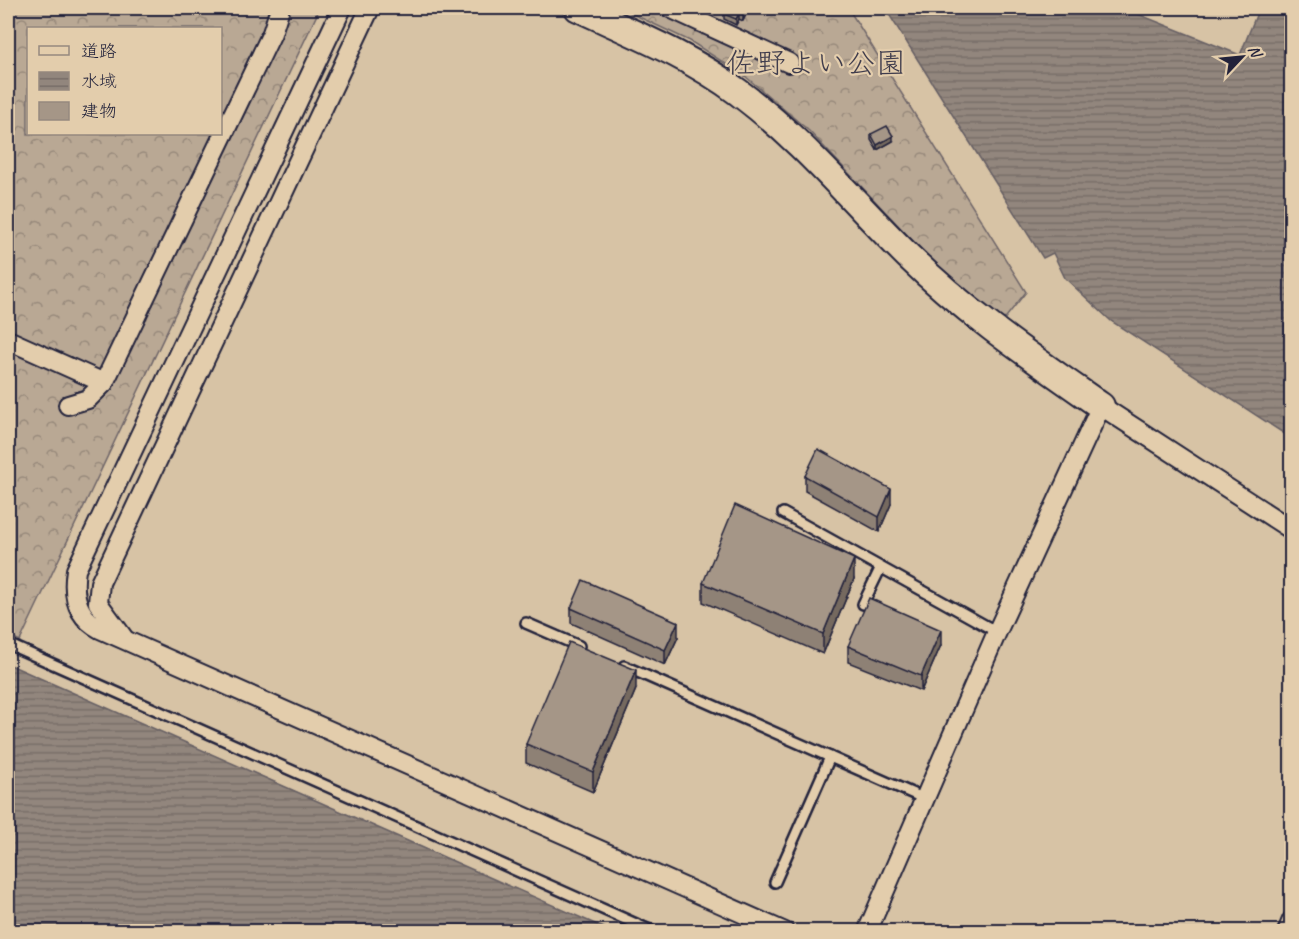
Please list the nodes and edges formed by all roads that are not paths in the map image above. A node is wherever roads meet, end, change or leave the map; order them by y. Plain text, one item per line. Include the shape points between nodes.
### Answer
1 (280, 8) edge
2 (342, 8) edge
3 (370, 8) edge
4 (578, 8) edge
5 (670, 8) edge
6 (789, 63) dead end
7 (8, 340) edge
8 (104, 383) junction
9 (68, 405) dead end
10 (1101, 406) junction
11 (783, 513) dead end
12 (1292, 530) edge
13 (880, 569) junction
14 (863, 604) dead end
15 (526, 623) dead end
16 (997, 632) junction
17 (126, 641) junction
18 (8, 644) edge
19 (591, 652) edge
20 (613, 662) edge
21 (830, 758) junction
22 (925, 799) junction
23 (775, 882) dead end
24 (1292, 920) edge
25 (654, 932) edge
26 (785, 932) edge
27 (867, 932) edge
28 (1287, 932) edge

1 - 8 street via 272,33
2 - 17 street via 76,570 75,600 85,618
3 - 17 street via 100,584 98,603
4 - 10 street via 663,48 737,91 809,151 935,281 996,331
5 - 6 street
7 - 8 street
8 - 9 street via 88,399
10 - 12 street
10 - 16 street
11 - 13 lane
13 - 14 lane
13 - 16 lane
15 - 19 lane
16 - 22 street
17 - 26 street
18 - 25 lane
20 - 21 lane
21 - 22 lane
21 - 23 lane
22 - 27 street
24 - 28 street

